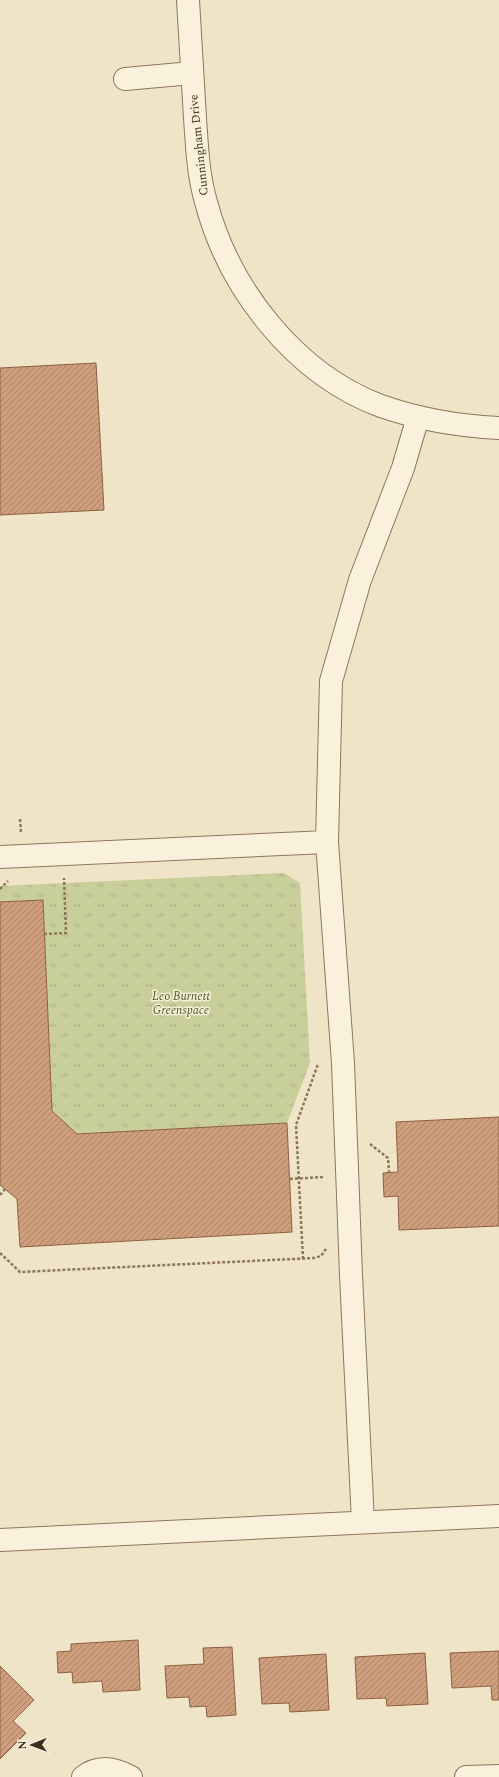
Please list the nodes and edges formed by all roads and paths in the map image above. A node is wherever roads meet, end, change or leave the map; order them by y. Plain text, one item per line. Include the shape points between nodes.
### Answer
1 (188, 0) edge
2 (192, 73) junction
3 (125, 79) dead end
4 (418, 418) junction
5 (499, 428) edge
6 (328, 842) junction
7 (0, 858) edge
8 (72, 876) dead end
9 (56, 877) dead end
10 (64, 877) junction
11 (5, 879) dead end
12 (0, 889) edge
13 (44, 934) dead end
14 (318, 1063) dead end
15 (367, 1145) dead end
16 (389, 1172) dead end
17 (326, 1177) dead end
18 (290, 1179) dead end
19 (299, 1179) junction
20 (5, 1189) dead end
21 (0, 1195) edge
22 (329, 1249) dead end
23 (0, 1253) edge
24 (303, 1259) junction
25 (499, 1516) edge
26 (363, 1522) junction
27 (0, 1540) edge
28 (499, 1776) edge
29 (83, 1777) edge
30 (131, 1777) edge
31 (466, 1777) edge

1 - 2 street, Cunningham Drive
2 - 3 street
2 - 4 street, Cunningham Drive via 198,157 205,201 229,262 257,310 291,349 310,366 379,405
4 - 5 street, Cunningham Drive via 457,426
4 - 6 street via 403,468 360,580 331,681
6 - 7 street
6 - 26 street via 344,1063
8 - 10 path
9 - 10 path
10 - 13 path via 66,933
11 - 12 path via 11,879
14 - 19 path via 296,1125
15 - 16 path via 372,1144 388,1158
17 - 19 path
18 - 19 path
19 - 24 path
20 - 21 path
22 - 24 path via 321,1256
23 - 24 path via 20,1272
25 - 26 street
26 - 27 street
28 - 31 street
29 - 30 street via 103,1768

